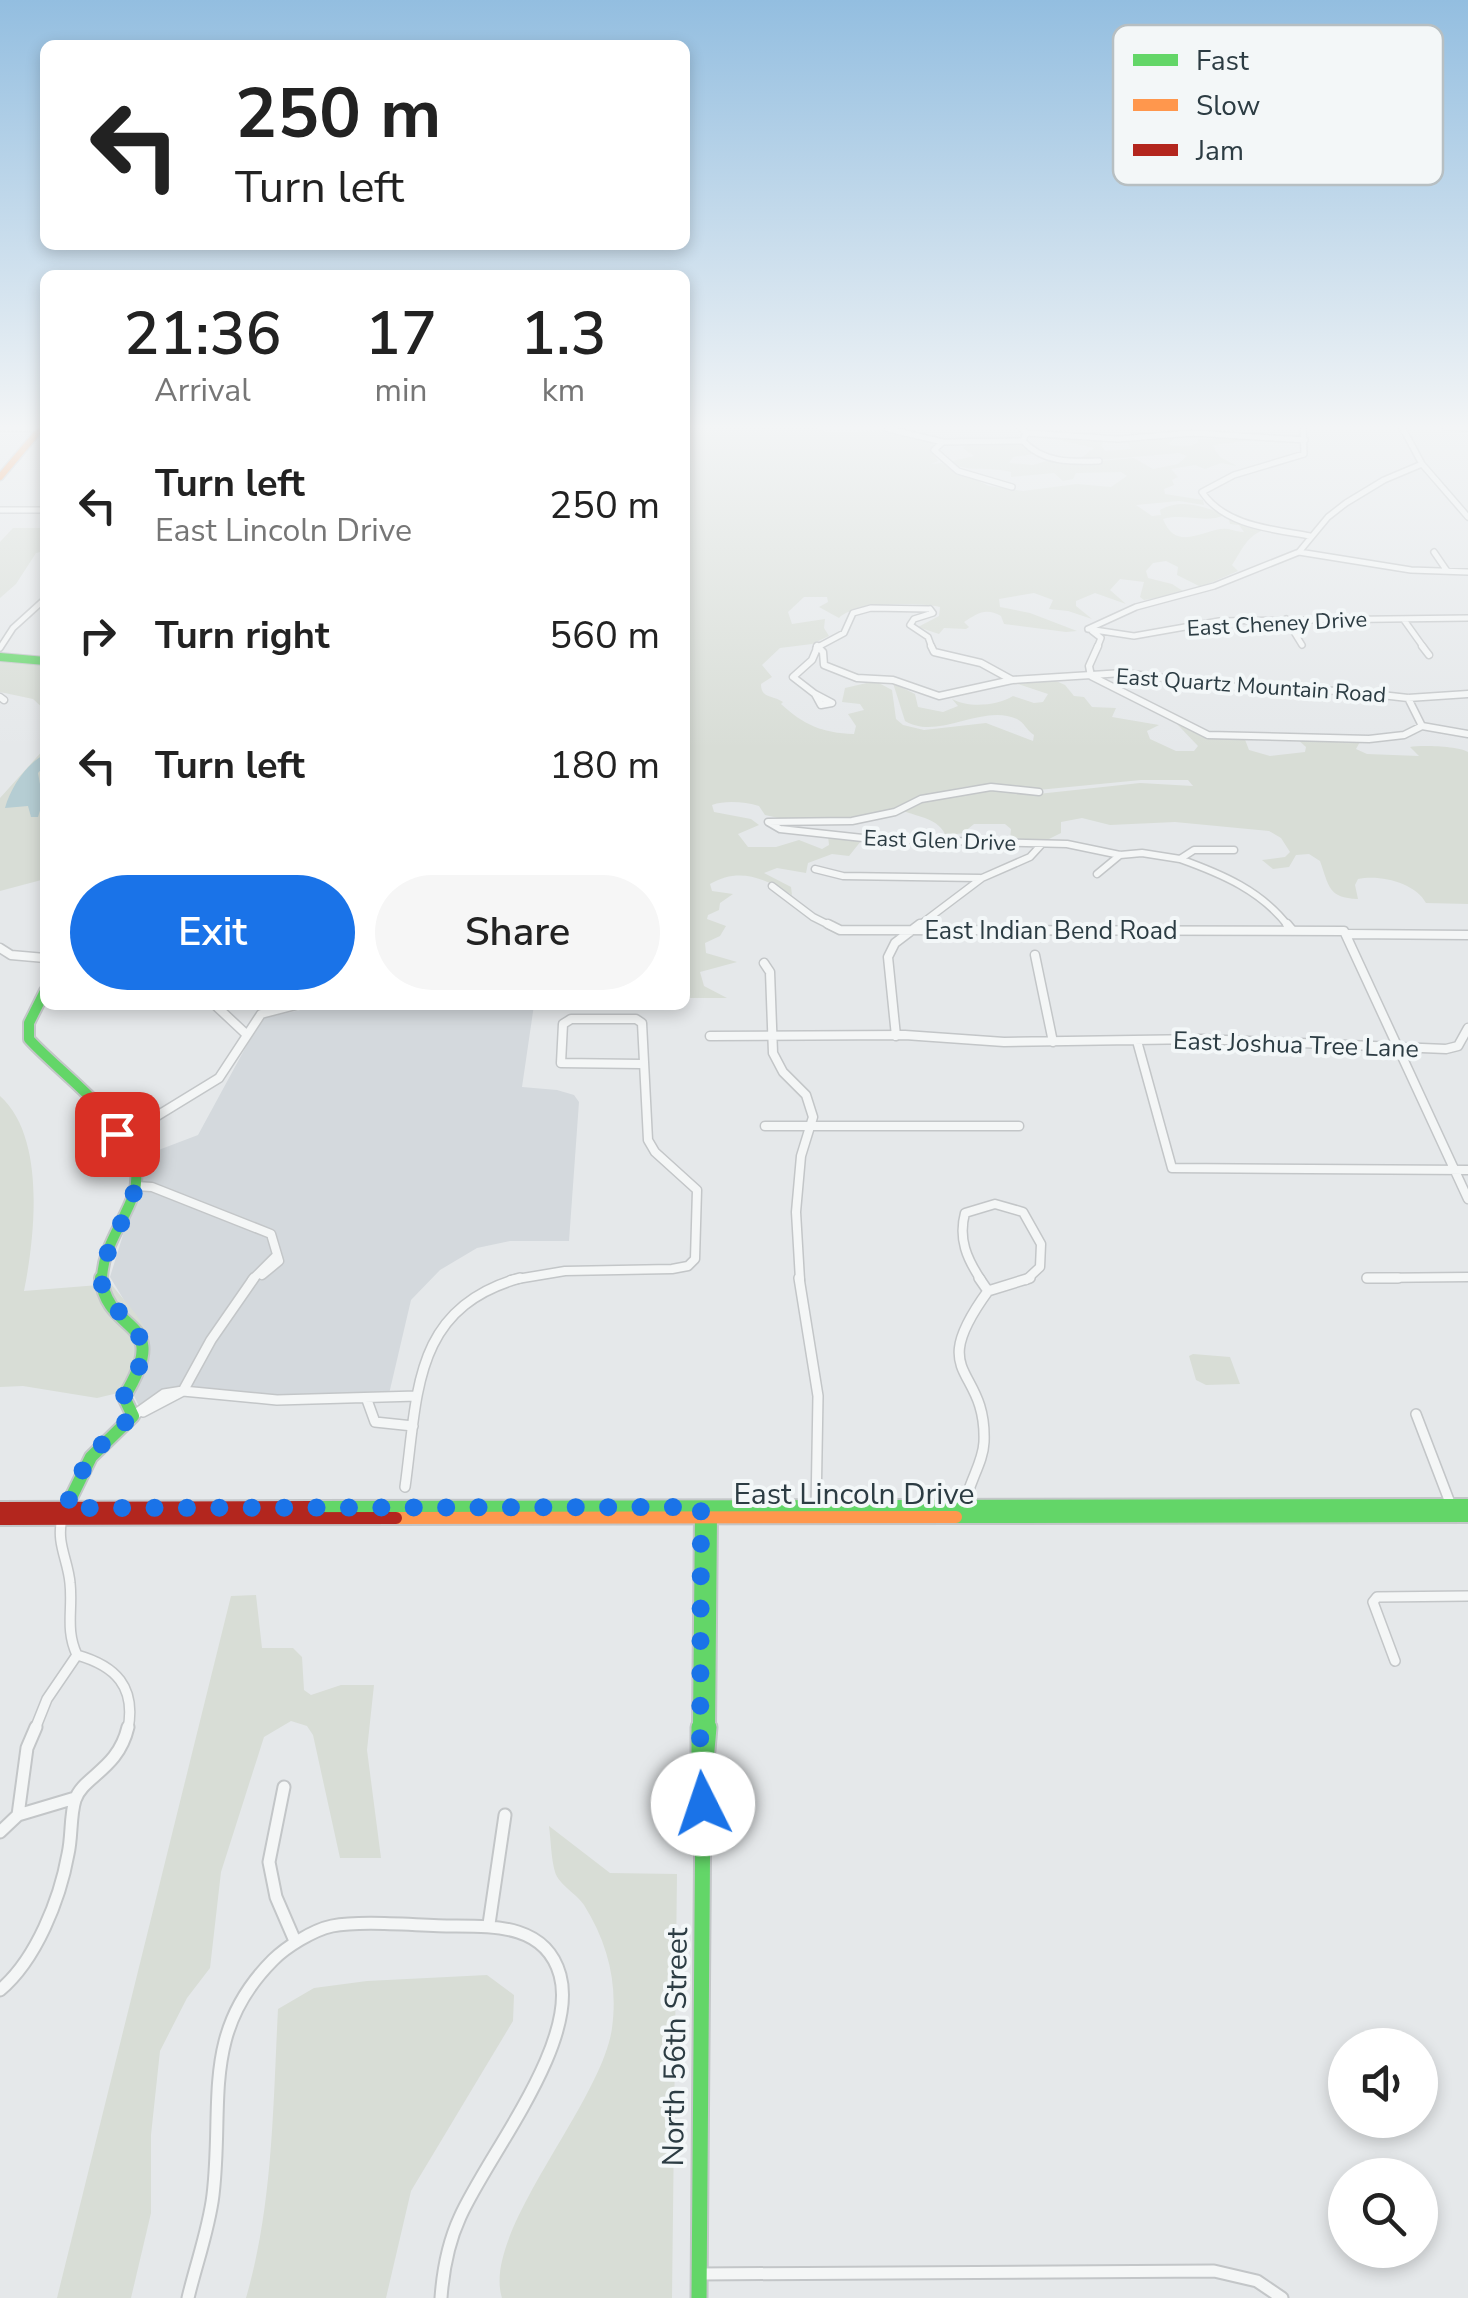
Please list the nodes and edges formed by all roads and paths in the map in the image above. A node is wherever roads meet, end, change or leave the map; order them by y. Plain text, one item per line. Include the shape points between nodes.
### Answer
1 (1303, 534) edge
2 (1310, 536) joint
3 (1299, 552) junction
4 (1434, 552) dead end
5 (1447, 571) junction
6 (1468, 572) edge
7 (40, 604) edge
8 (1468, 618) edge
9 (1286, 619) junction
10 (1404, 620) junction
11 (1088, 629) junction
12 (1115, 635) junction
13 (1100, 638) junction
14 (1302, 645) dead end
15 (817, 646) junction
16 (0, 648) edge
17 (1430, 655) dead end
18 (0, 657) edge
19 (40, 660) edge
20 (1091, 676) junction
21 (1012, 680) junction
22 (814, 692) dead end
23 (1468, 694) edge
24 (1408, 698) junction
25 (1422, 726) junction
26 (1468, 734) edge
27 (1039, 792) dead end
28 (1041, 845) junction
29 (1234, 850) dead end
30 (1120, 854) junction
31 (1180, 859) junction
32 (815, 869) dead end
33 (1097, 874) dead end
34 (982, 878) junction
35 (772, 886) dead end
36 (1292, 930) junction
37 (911, 931) junction
38 (1346, 933) junction
39 (1468, 935) edge
40 (0, 948) edge
41 (1035, 956) dead end
42 (40, 958) edge
43 (764, 963) dead end
44 (40, 1001) edge
45 (220, 1010) edge
46 (277, 1010) edge
47 (1468, 1028) edge
48 (246, 1034) junction
49 (710, 1036) dead end
50 (772, 1036) junction
51 (896, 1036) junction
52 (1137, 1040) junction
53 (1053, 1042) junction
54 (1398, 1046) junction
55 (641, 1064) junction
56 (765, 1126) dead end
57 (1020, 1126) dead end
58 (812, 1127) junction
59 (121, 1138) junction
60 (1454, 1168) junction
61 (1468, 1170) edge
62 (136, 1186) junction
63 (1468, 1199) edge
64 (1468, 1277) edge
65 (1367, 1278) dead end
66 (988, 1291) junction
67 (183, 1391) junction
68 (417, 1396) junction
69 (373, 1406) junction
70 (1416, 1414) dead end
71 (133, 1416) junction
72 (388, 1426) junction
73 (414, 1426) junction
74 (405, 1487) dead end
75 (1468, 1505) edge
76 (0, 1508) edge
77 (420, 1508) junction
78 (1452, 1510) junction
79 (816, 1512) junction
80 (966, 1512) junction
81 (214, 1513) junction
82 (706, 1513) junction
83 (64, 1514) junction
84 (1468, 1516) edge
85 (0, 1519) edge
86 (358, 1519) junction
87 (1468, 1596) edge
88 (77, 1655) junction
89 (1395, 1661) dead end
90 (284, 1788) dead end
91 (75, 1798) junction
92 (18, 1815) junction
93 (505, 1815) dead end
94 (0, 1832) edge
95 (489, 1924) junction
96 (295, 1941) junction
97 (0, 1990) edge
98 (699, 2274) junction
99 (188, 2298) edge
100 (440, 2298) edge
101 (699, 2298) edge
102 (1282, 2298) edge

1 - 2 street
2 - 3 street
3 - 5 street
3 - 11 street
4 - 5 street
5 - 6 street
7 - 16 street
8 - 10 street, East Cheney Drive
9 - 10 street, East Cheney Drive
9 - 12 street, East Cheney Drive
9 - 14 street
10 - 17 street
11 - 12 street, East Cheney Drive
11 - 13 street
12 - 13 street
13 - 20 street
15 - 21 street, East Quartz Mountain Road via 832,671 894,680 932,695
15 - 21 street via 844,634 858,610 929,609 934,612 910,625 928,637 934,652
15 - 22 street via 793,677
18 - 19 main road
20 - 21 street, East Quartz Mountain Road
20 - 24 street, East Quartz Mountain Road via 1137,673 1218,687
20 - 25 street via 1208,735 1369,738
23 - 24 street, East Quartz Mountain Road
24 - 25 street
25 - 26 street
27 - 28 street, East Glen Drive via 992,787 921,799 852,821 768,822 872,839
28 - 30 street, East Glen Drive
28 - 34 street
29 - 31 street, East Glen Drive via 1194,850
30 - 31 street, East Glen Drive
30 - 33 street
31 - 36 street via 1257,894
32 - 34 street via 843,876
34 - 37 street
35 - 37 street, East Indian Bend Road via 833,928
36 - 37 street, East Indian Bend Road
36 - 38 street, East Indian Bend Road
37 - 51 street via 888,957
38 - 39 street, East Indian Bend Road
38 - 54 street
40 - 42 street via 11,956
41 - 53 street
43 - 50 street
44 - 59 main road via 29,1023 31,1043
45 - 48 street
46 - 48 street via 261,1014
47 - 54 street, East Joshua Tree Lane via 1452,1048
48 - 59 street via 219,1078
49 - 50 street, East Joshua Tree Lane
50 - 51 street, East Joshua Tree Lane
50 - 58 street via 777,1062 806,1095
51 - 53 street, East Joshua Tree Lane
52 - 53 street, East Joshua Tree Lane
52 - 54 street, East Joshua Tree Lane
52 - 60 street via 1172,1168
54 - 60 street
55 - 55 street via 640,1021 562,1024 561,1063
55 - 68 street via 648,1140 697,1190 696,1259 670,1269 543,1270 496,1284 440,1331 425,1358
56 - 58 street
57 - 58 street
58 - 79 street via 801,1156 796,1212 818,1396
59 - 62 main road via 134,1157
60 - 61 street
60 - 63 street
62 - 67 street via 271,1234 277,1259 211,1340
62 - 71 main road via 102,1280 106,1296 144,1344 141,1370 124,1396
64 - 65 street
66 - 66 street via 1017,1287 1039,1274 1043,1256 1023,1212 995,1204 965,1213 961,1223 962,1245
66 - 80 street via 956,1341 958,1367 985,1438 965,1494
67 - 69 street
67 - 71 street
68 - 69 street
68 - 73 street
69 - 72 street
69 - 72 street via 375,1422
70 - 78 street
71 - 83 main road via 88,1457
72 - 73 street
73 - 74 street
75 - 78 main road, East Lincoln Drive
76 - 83 main road, East Lincoln Drive
77 - 81 main road, East Lincoln Drive
77 - 82 main road, East Lincoln Drive
77 - 86 main road
78 - 80 main road, East Lincoln Drive
78 - 84 main road, East Lincoln Drive
79 - 80 main road, East Lincoln Drive
79 - 82 main road, East Lincoln Drive
81 - 83 main road, East Lincoln Drive
81 - 86 main road, East Lincoln Drive
82 - 86 main road, East Lincoln Drive
82 - 98 main road, North 56th Street
83 - 85 main road, East Lincoln Drive
83 - 88 street via 57,1536 70,1582 65,1630
87 - 89 street via 1377,1598
88 - 91 street via 112,1666 132,1702 120,1752
88 - 92 street via 46,1699 27,1748
90 - 96 street via 270,1880
91 - 92 street
91 - 97 street via 72,1849 56,1906
92 - 94 street
93 - 95 street
95 - 96 street via 340,1925
95 - 100 street via 522,1930 550,1956 562,1986 561,2020 454,2228
96 - 99 street via 252,1981 227,2025 213,2198
98 - 101 main road, North 56th Street
98 - 102 street via 1214,2271 1257,2280

